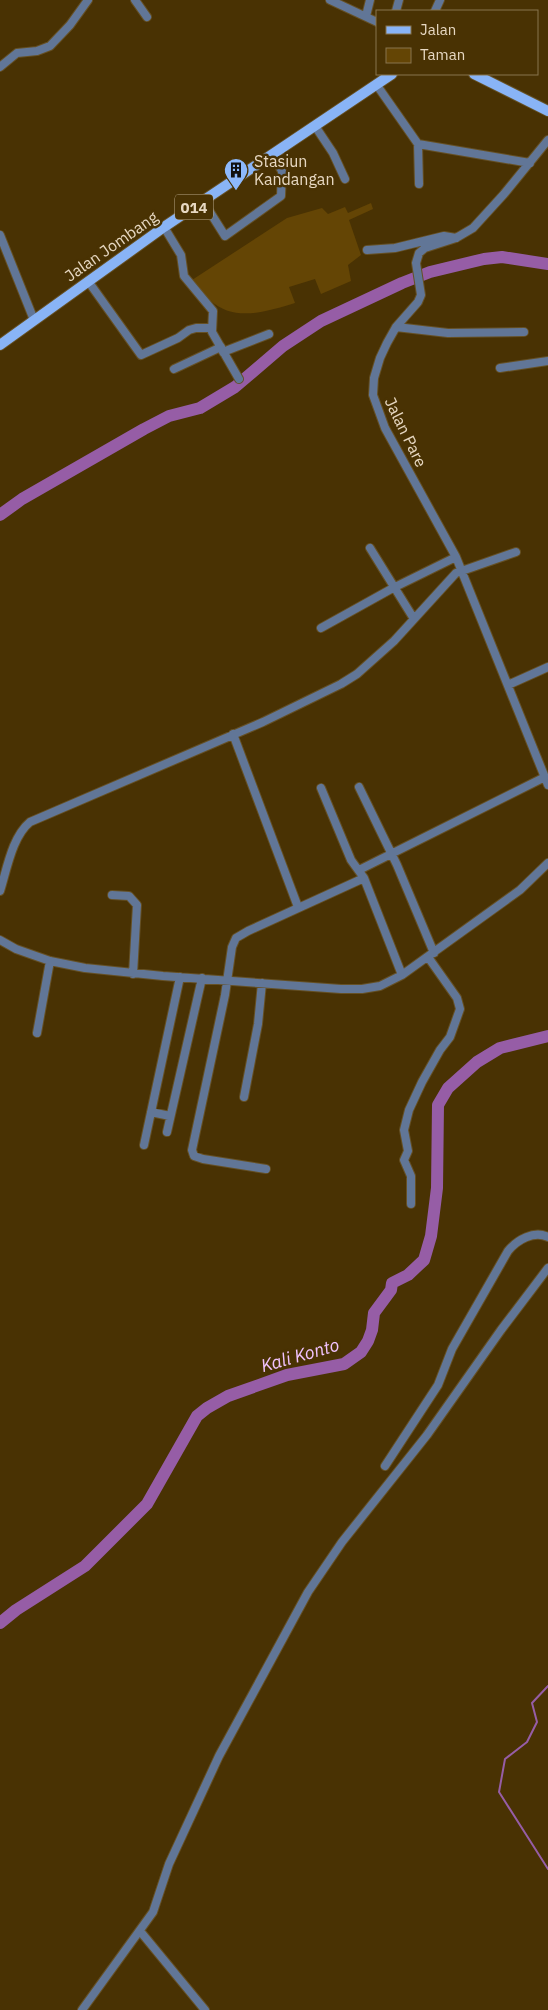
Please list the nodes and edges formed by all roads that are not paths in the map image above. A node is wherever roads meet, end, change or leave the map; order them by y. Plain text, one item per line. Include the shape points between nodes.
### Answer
1 (88, 0) edge
2 (135, 0) edge
3 (330, 0) edge
4 (370, 0) edge
5 (366, 16) junction
6 (147, 17) dead end
7 (376, 21) edge
8 (0, 67) edge
9 (390, 75) edge
10 (476, 75) edge
11 (376, 84) junction
12 (548, 111) edge
13 (314, 126) junction
14 (548, 140) edge
15 (418, 144) junction
16 (272, 155) junction
17 (530, 163) junction
18 (344, 180) dead end
19 (419, 184) dead end
20 (203, 201) junction
21 (164, 227) junction
22 (0, 235) edge
23 (456, 238) junction
24 (367, 250) dead end
25 (88, 280) junction
26 (34, 320) junction
27 (396, 327) junction
28 (211, 328) junction
29 (524, 332) dead end
30 (269, 334) dead end
31 (0, 345) edge
32 (222, 349) junction
33 (548, 361) edge
34 (500, 368) dead end
35 (174, 369) dead end
36 (239, 379) dead end
37 (370, 548) dead end
38 (516, 552) dead end
39 (456, 557) junction
40 (461, 570) junction
41 (393, 588) junction
42 (414, 619) junction
43 (321, 628) dead end
44 (548, 667) edge
45 (508, 685) junction
46 (233, 734) junction
47 (545, 777) junction
48 (548, 786) edge
49 (359, 787) dead end
50 (321, 788) dead end
51 (392, 854) junction
52 (548, 863) edge
53 (359, 870) junction
54 (364, 878) junction
55 (0, 891) edge
56 (112, 895) dead end
57 (298, 907) junction
58 (0, 940) edge
59 (431, 955) junction
60 (50, 961) junction
61 (133, 974) junction
62 (402, 975) junction
63 (180, 977) junction
64 (202, 978) junction
65 (228, 980) junction
66 (262, 983) junction
67 (37, 1033) dead end
68 (244, 1097) dead end
69 (151, 1112) junction
70 (170, 1116) junction
71 (167, 1132) dead end
72 (144, 1146) dead end
73 (266, 1169) dead end
74 (411, 1204) dead end
75 (548, 1237) edge
76 (548, 1268) edge
77 (385, 1466) dead end
78 (140, 1931) junction
79 (82, 2010) edge
80 (205, 2010) edge

1 - 8 street via 50,46 17,54
2 - 6 street
3 - 5 street
4 - 5 street
5 - 7 street
9 - 11 main road, Jalan Jombang / 014
10 - 12 main road
11 - 13 main road, Jalan Jombang / 014
11 - 15 street
13 - 16 main road, Jalan Jombang / 014
13 - 18 street via 333,153
14 - 17 street, Jalan Pare
15 - 17 street
15 - 19 street
16 - 20 main road, Jalan Jombang / 014
16 - 20 street via 282,171 281,196 224,236
17 - 23 street, Jalan Pare via 484,218
20 - 21 main road, Jalan Jombang / 014
21 - 25 main road, Jalan Jombang / 014
21 - 28 street via 181,255 184,276 213,311
22 - 26 street
23 - 24 street via 444,236 395,248
23 - 27 street, Jalan Pare via 425,248 418,256 416,263 421,291 418,302
25 - 26 main road, Jalan Jombang / 014
25 - 28 street via 141,355 189,330
26 - 31 main road, Jalan Jombang / 014
27 - 29 street via 448,332
27 - 39 street, Jalan Pare via 374,378 374,401 385,428
28 - 32 street
30 - 32 street
32 - 35 street
32 - 36 street
33 - 34 street
37 - 41 street
38 - 40 street
39 - 40 street, Jalan Pare
39 - 41 street
40 - 42 street
40 - 45 street, Jalan Pare
41 - 42 street
41 - 43 street
42 - 46 street via 357,674 316,697
44 - 45 street
45 - 47 street, Jalan Pare
46 - 55 street via 30,822 17,840
46 - 57 street
47 - 48 street, Jalan Pare
47 - 51 street
49 - 51 street
50 - 53 street via 351,860
51 - 53 street
51 - 59 street
52 - 59 street via 520,890
53 - 54 street
54 - 57 street
54 - 62 street
56 - 61 street via 130,896 137,904
57 - 65 street via 236,938 230,956
58 - 60 street
59 - 62 street
59 - 74 street via 457,998 460,1009 450,1037 422,1082 404,1125 408,1151 404,1160 410,1176
60 - 61 street
60 - 67 street
61 - 63 street
62 - 66 street via 380,986 362,989
63 - 64 street
63 - 69 street
64 - 65 street
64 - 70 street
65 - 66 street
65 - 73 street via 192,1150 194,1156 203,1159
66 - 68 street
69 - 70 street
69 - 72 street
70 - 71 street
75 - 77 street via 540,1234 525,1237 508,1251 452,1349 438,1385
76 - 78 street via 308,1592 219,1756 170,1864 154,1912
78 - 79 street
78 - 80 street

